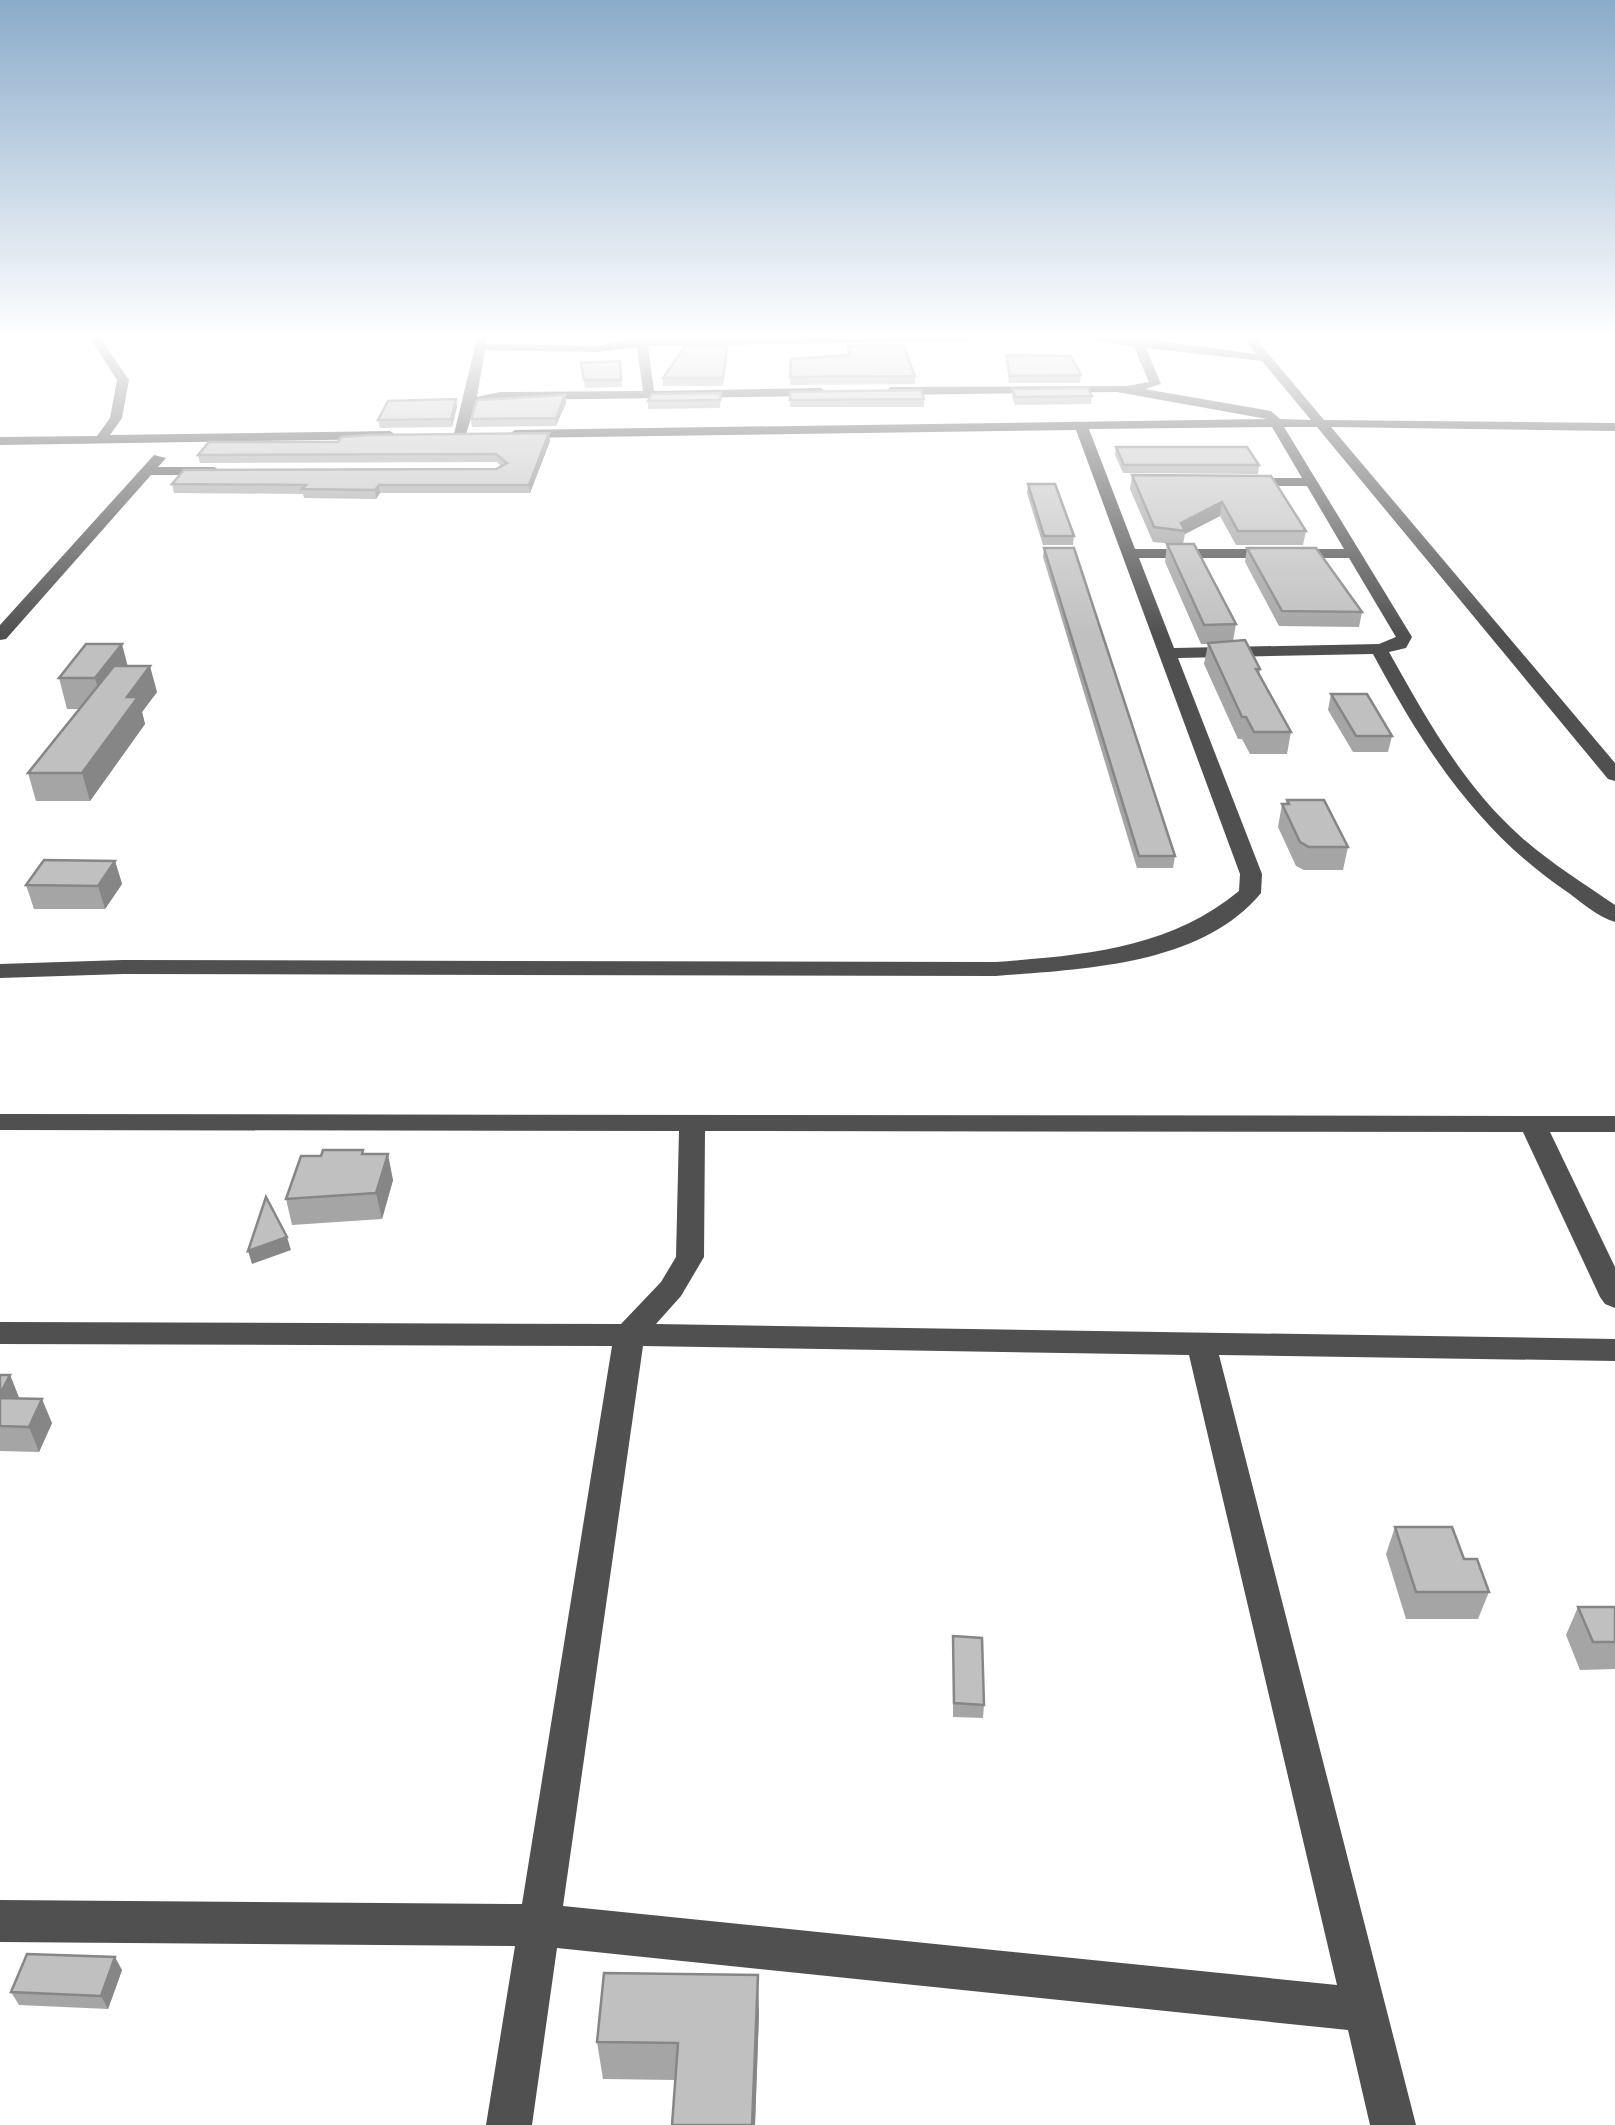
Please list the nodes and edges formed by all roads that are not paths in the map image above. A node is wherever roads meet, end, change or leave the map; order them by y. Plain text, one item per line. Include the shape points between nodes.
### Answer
1 (237, 437) edge
2 (1087, 437) edge
3 (1285, 437) edge
4 (1332, 437) edge
5 (174, 438) junction
6 (101, 439) joint
7 (4, 444) edge
8 (226, 471) edge
9 (149, 472) junction
10 (1216, 482) edge
11 (1312, 482) junction
12 (1129, 553) junction
13 (1355, 554) junction
14 (0, 636) edge
15 (1379, 649) junction
16 (1167, 653) junction
17 (1615, 775) edge
18 (1615, 914) edge
19 (0, 971) edge
20 (0, 1122) edge
21 (692, 1122) junction
22 (1615, 1124) edge
23 (1533, 1125) junction
24 (1615, 1296) edge
25 (0, 1334) edge
26 (629, 1335) junction
27 (1202, 1343) junction
28 (1615, 1350) edge
29 (0, 1921) edge
30 (540, 1925) junction
31 (1365, 2010) junction
32 (509, 2125) edge
33 (1393, 2125) edge

1 - 5 street
2 - 12 street via 1112,481
3 - 11 street
4 - 17 street
5 - 6 street
5 - 9 street
6 - 7 street
8 - 9 street
9 - 14 street
10 - 11 street
11 - 13 street
12 - 13 street
12 - 16 street
13 - 15 street via 1404,637
15 - 16 street
15 - 18 street via 1424,732 1494,821
16 - 19 street via 1250,874 1250,893 1234,908 1143,950 996,969
20 - 21 street
21 - 23 street
21 - 26 street via 690,1257
22 - 23 street
23 - 24 street
25 - 26 street
26 - 27 street
26 - 30 street
27 - 28 street
27 - 31 street
29 - 30 street
30 - 31 street
30 - 32 street
31 - 33 street

